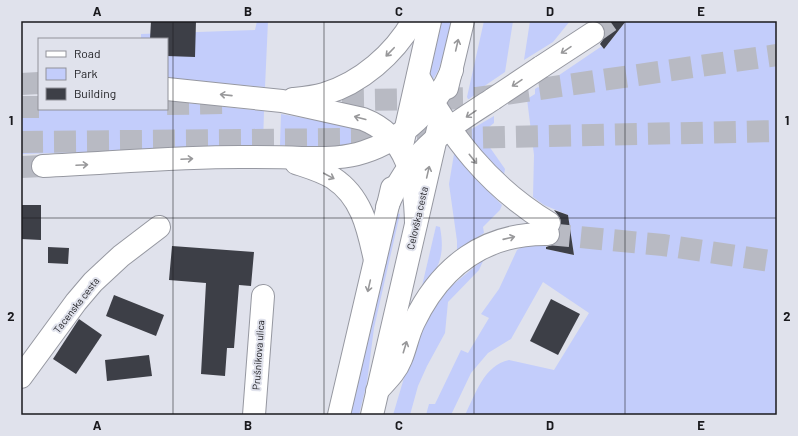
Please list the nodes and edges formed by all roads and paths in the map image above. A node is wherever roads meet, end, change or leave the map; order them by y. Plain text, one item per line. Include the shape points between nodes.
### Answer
1 (413, 21) edge
2 (430, 21) edge
3 (463, 21) edge
4 (593, 33) tunnel mouth
5 (418, 76) junction
6 (168, 89) edge
7 (274, 100) junction
8 (440, 121) junction
9 (402, 146) junction
10 (271, 157) junction
11 (43, 166) tunnel mouth
12 (416, 223) junction
13 (159, 227) dead end
14 (375, 260) junction
15 (262, 296) dead end
16 (21, 377) edge
17 (377, 391) junction
18 (254, 415) edge
19 (339, 415) edge
20 (372, 415) edge

1 -> 7 main road via 392,50 358,77 323,94
2 - 5 main road
8 -> 3 main road via 443,89 452,70
4 -> 8 main road, bridge via 493,99
5 - 8 main road
5 - 9 main road
7 -> 6 main road
9 -> 7 main road via 379,126 364,119
8 - 9 main road
8 - 9 main road via 425,147
12 -> 8 main road, Celovška cesta
17 -> 8 main road via 401,360 414,322 437,286 458,264 483,247 542,226 475,162
9 - 10 main road via 371,149 348,156 328,158
9 - 12 main road via 416,202
9 - 14 main road via 395,188 387,207
11 -> 10 main road via 192,158
10 -> 14 main road via 319,171 333,178 352,194 365,219
12 - 17 main road, Celovška cesta
13 - 16 main road, Tacenska cesta via 121,256 93,282
14 -> 19 main road
15 - 18 main road, Prušnikova ulica
17 - 20 main road, Celovška cesta

